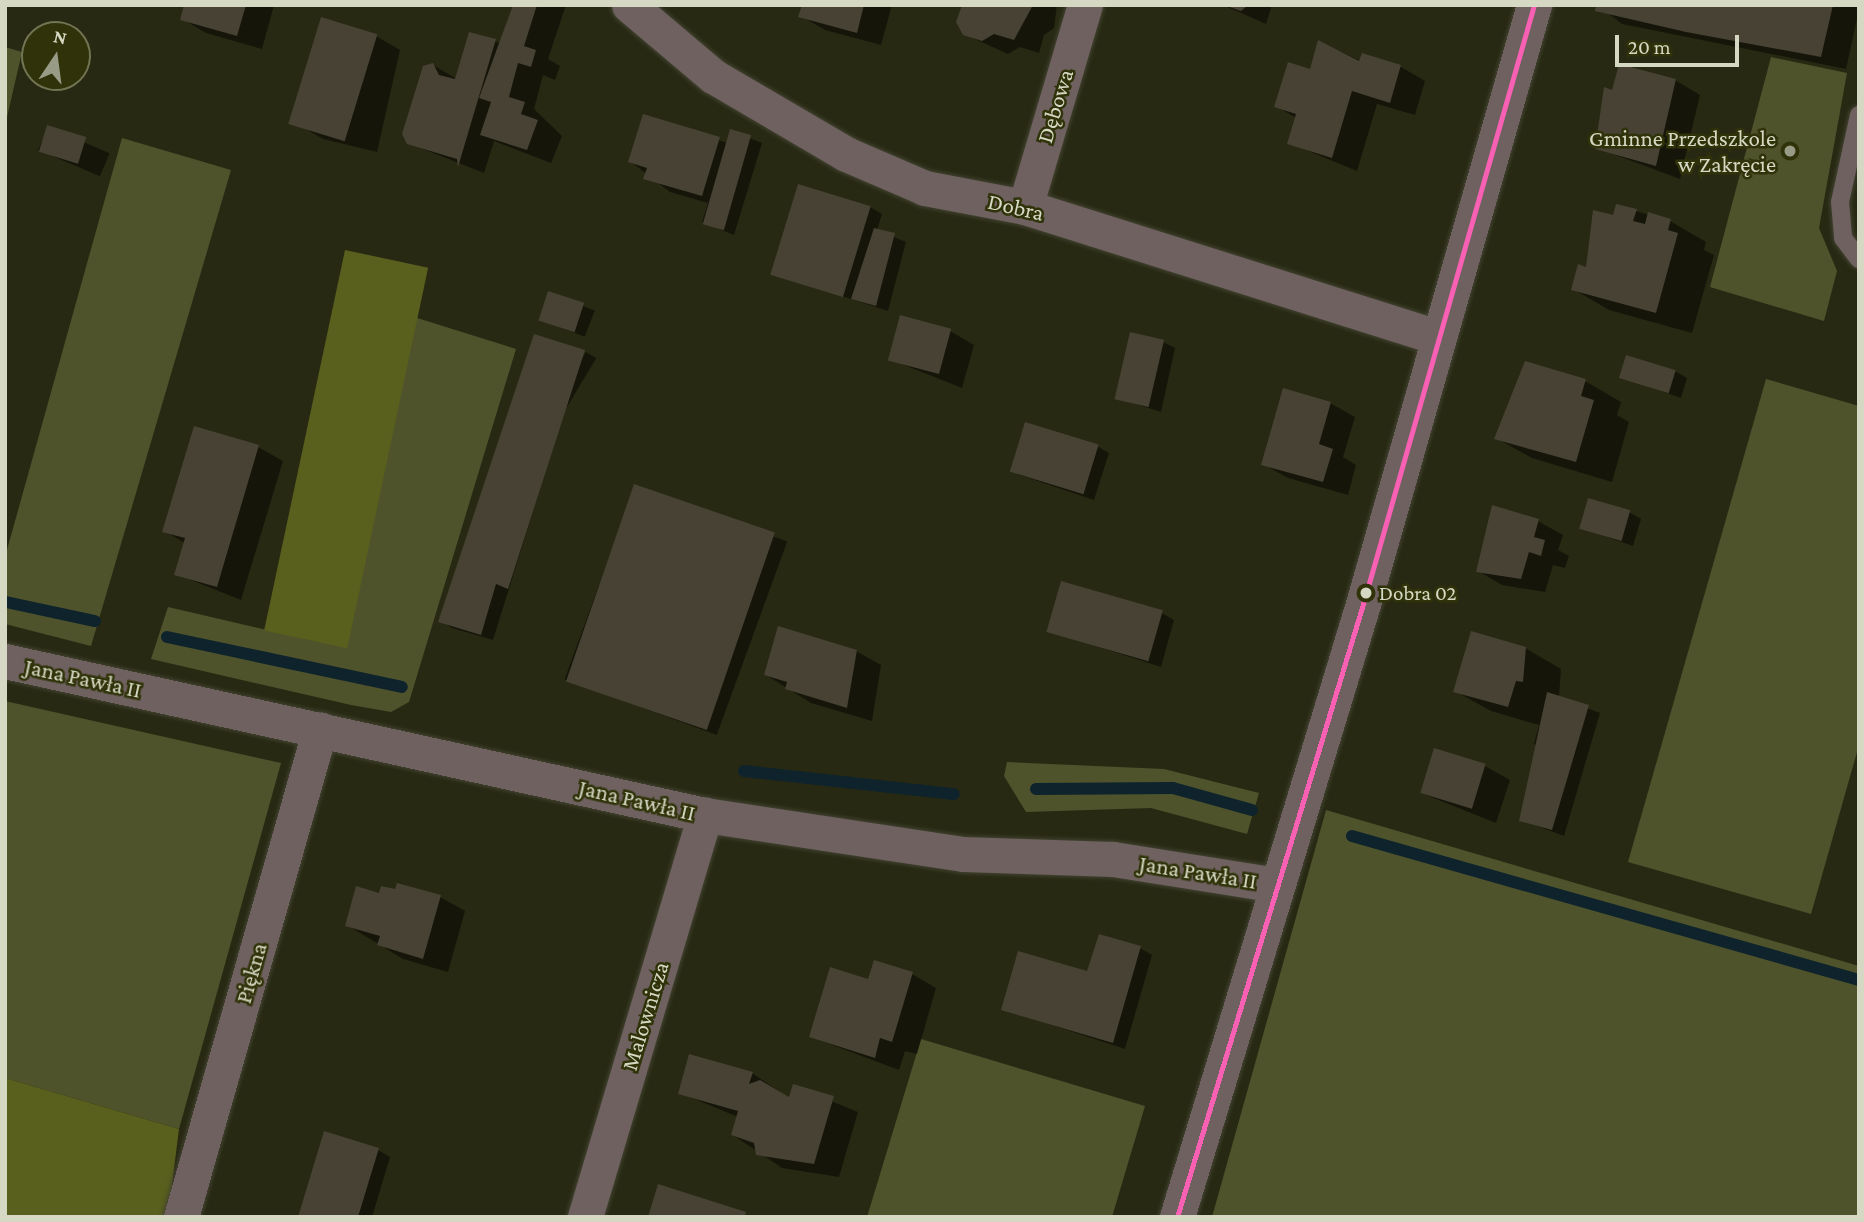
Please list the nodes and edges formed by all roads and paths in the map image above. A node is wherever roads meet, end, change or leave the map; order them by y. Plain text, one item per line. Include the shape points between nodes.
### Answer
1 (629, 5) edge
2 (1085, 5) edge
3 (1534, 5) edge
4 (1859, 115) edge
5 (1025, 207) junction
6 (1859, 259) edge
7 (1438, 337) junction
8 (5, 661) edge
9 (320, 729) junction
10 (705, 816) junction
11 (1277, 884) junction
12 (181, 1217) edge
13 (585, 1217) edge
14 (1177, 1217) edge

1 - 5 street, Dobra via 713,76 846,154 925,188
2 - 5 street, Dębowa
3 - 7 street
4 - 6 lane via 1840,202 1843,238
5 - 7 street, Dobra
7 - 11 street
8 - 9 street, Jana Pawła II
9 - 10 street, Jana Pawła II
9 - 12 street, Piękna
10 - 11 street, Jana Pawła II via 963,854 1113,859
10 - 13 street, Malownicza
11 - 14 street

